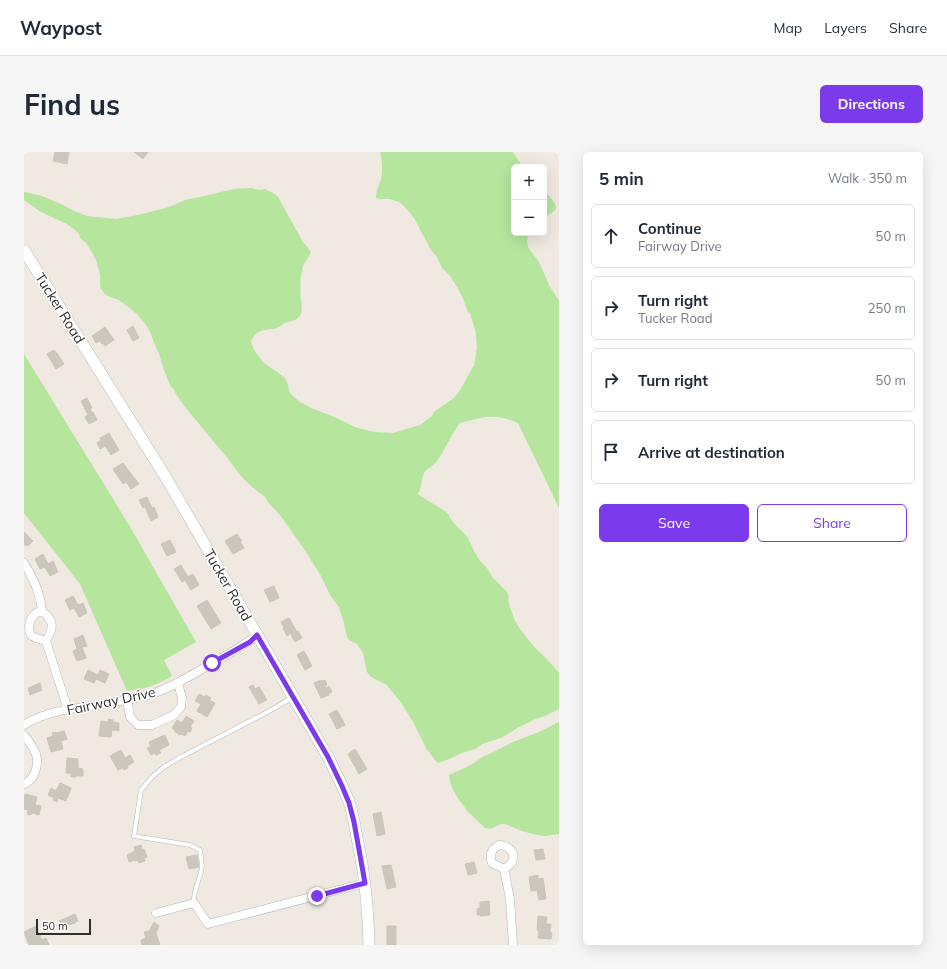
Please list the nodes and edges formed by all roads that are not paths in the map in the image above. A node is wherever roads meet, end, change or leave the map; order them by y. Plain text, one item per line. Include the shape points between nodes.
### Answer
1 (24, 250) edge
2 (24, 563) edge
3 (42, 612) junction
4 (257, 635) junction
5 (46, 641) junction
6 (178, 683) junction
7 (293, 697) junction
8 (127, 699) junction
9 (68, 710) junction
10 (24, 725) edge
11 (24, 735) edge
12 (24, 784) edge
13 (504, 869) dead end
14 (365, 883) junction
15 (194, 903) junction
16 (156, 913) dead end
17 (369, 945) edge
18 (513, 945) edge

1 - 4 main road, Tucker Road via 155,459
2 - 3 street via 39,594
3 - 5 street via 51,620 52,627
3 - 5 street via 31,614 26,625 30,635
4 - 6 street, Fairway Drive via 250,642
4 - 7 main road, Tucker Road
5 - 9 street
6 - 8 street, Fairway Drive via 154,693
6 - 8 street via 182,698 181,707 174,715 152,725 138,725 130,717
7 - 14 main road, Tucker Road via 328,757 348,799
7 - 15 lane via 164,767 141,790 134,836 190,845 200,850 201,871
8 - 9 street, Fairway Drive
9 - 10 street, Fairway Drive via 40,717
11 - 12 street via 35,752 37,761 33,777
13 - 18 street via 510,899
14 - 15 street via 208,924
14 - 17 main road, Tucker Road
15 - 16 street

